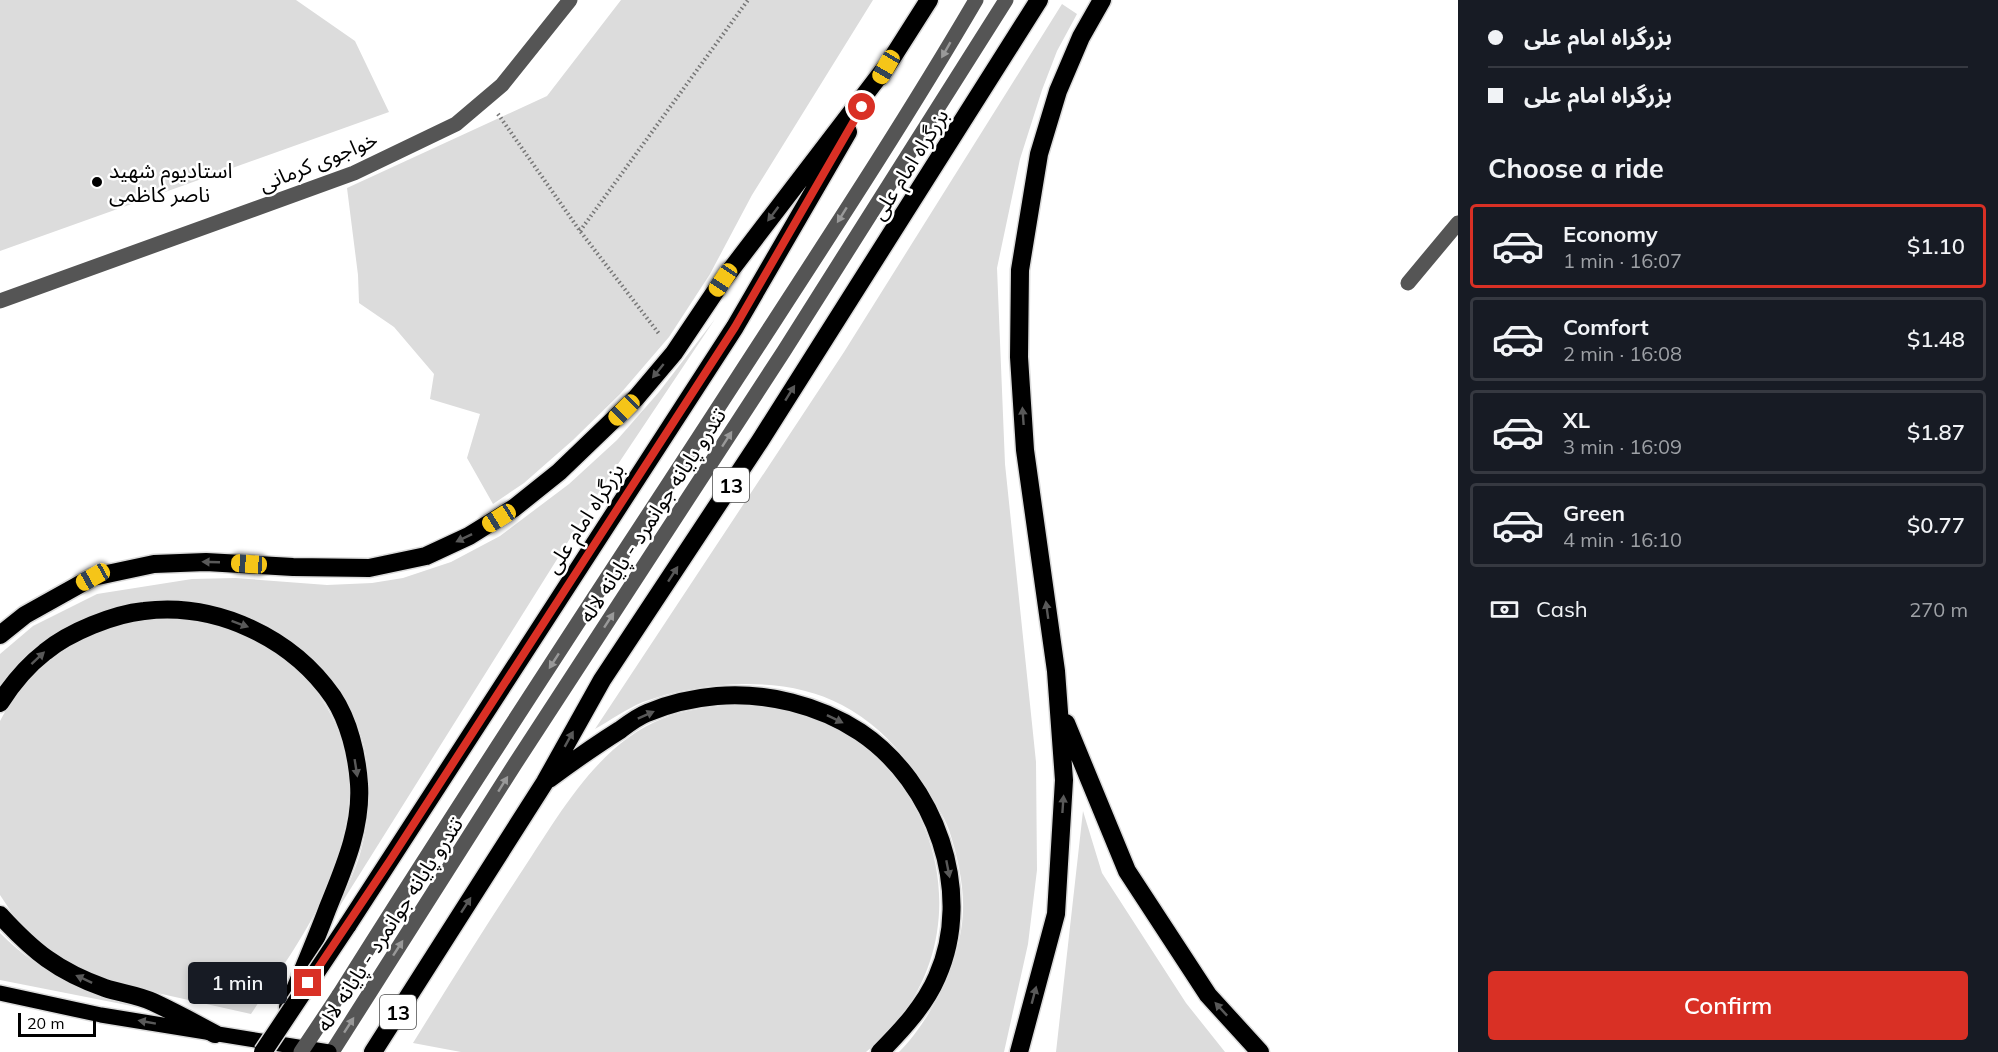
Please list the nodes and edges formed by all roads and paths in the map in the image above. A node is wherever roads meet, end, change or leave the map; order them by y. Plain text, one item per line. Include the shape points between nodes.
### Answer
1 (570, 0) edge
2 (748, 0) edge
3 (929, 0) edge
4 (976, 0) edge
5 (1006, 0) edge
6 (1039, 0) edge
7 (1102, 0) edge
8 (886, 67) junction
9 (487, 98) junction
10 (1458, 223) edge
11 (580, 231) junction
12 (1408, 283) dead end
13 (0, 302) edge
14 (674, 353) junction
15 (0, 636) edge
16 (0, 703) edge
17 (1059, 706) junction
18 (545, 782) junction
19 (0, 915) edge
20 (0, 993) edge
21 (282, 1020) junction
22 (215, 1034) junction
23 (263, 1052) edge
24 (302, 1052) edge
25 (330, 1052) edge
26 (373, 1052) edge
27 (880, 1052) edge
28 (1019, 1052) edge
29 (1260, 1052) edge

1 - 9 street, خواجوی کرمانی via 502,86
2 - 11 path
3 - 8 highway, بزرگراه امام علی
4 -> 24 street, bridge via 806,274
25 -> 5 street, تندرو پایانه جوانمرد - پایانه لاله via 778,361
18 -> 6 highway, بزرگراه امام علی / 13 via 602,680 760,441
17 -> 7 highway via 1025,450 1019,357 1020,270 1039,154 1055,101 1081,38
8 -> 14 highway via 723,280
8 - 21 highway, بزرگراه امام علی, bridge via 735,327
9 - 11 path
9 - 13 street, خواجوی کرمانی via 456,124 354,173
10 - 12 street
11 - 14 path
14 -> 15 highway via 636,398 514,508 469,536 426,556 369,568 154,564 93,577 24,615
16 -> 21 highway via 23,672 46,651 97,624 143,611 194,612 243,624 292,653 316,676 334,699 348,728 359,784 358,819 342,874
28 -> 17 highway via 1056,914 1064,780
29 -> 17 highway via 1208,994 1127,871
26 -> 18 highway, بزرگراه امام علی / 13
18 -> 27 highway via 646,713 717,696 751,696 802,705 832,717 883,750 904,773 933,820 952,895 946,949 937,977 902,1030
22 -> 19 highway via 151,1001 102,987 66,971 25,943
22 -> 20 main road
21 - 23 highway, بزرگراه امام علی, bridge
22 - 25 main road

